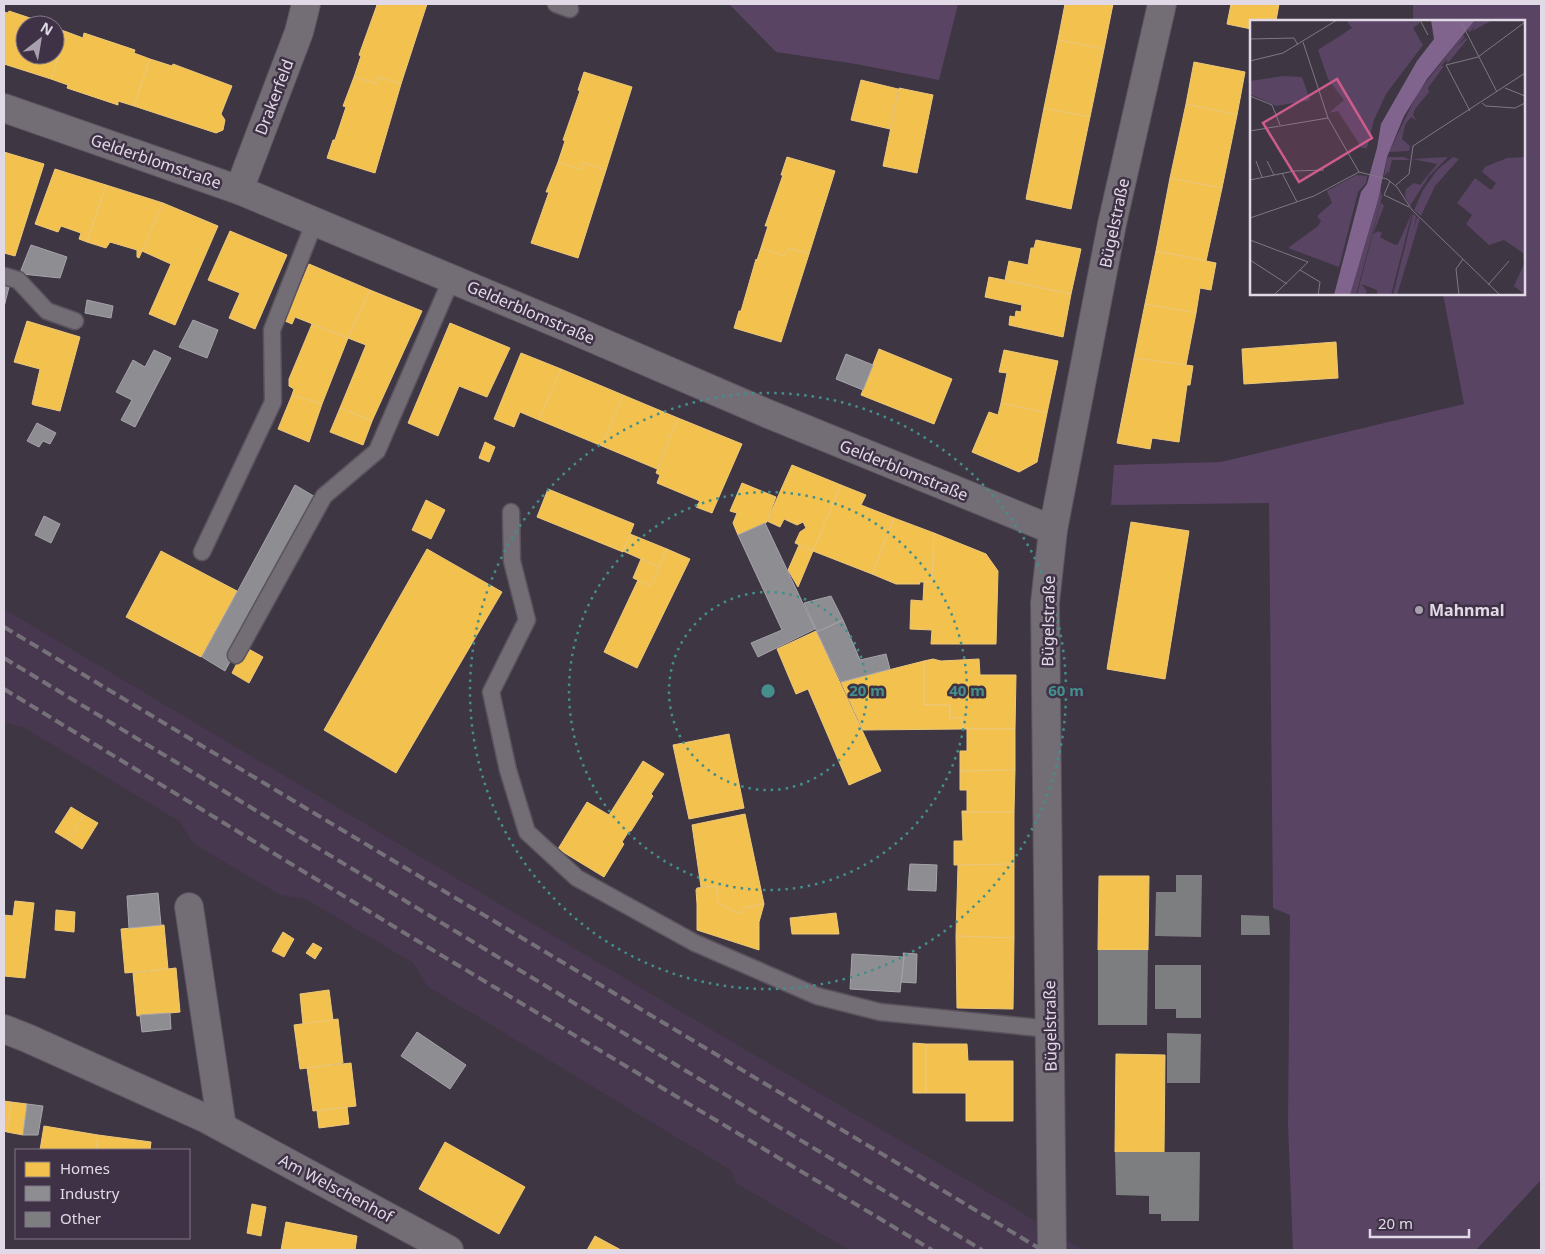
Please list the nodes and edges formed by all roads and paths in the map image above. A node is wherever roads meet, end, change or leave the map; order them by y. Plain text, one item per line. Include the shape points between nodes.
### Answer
1 (306, 4) edge
2 (1162, 4) edge
3 (4, 108) edge
4 (239, 190) junction
5 (315, 221) junction
6 (4, 276) edge
7 (452, 278) junction
8 (74, 321) dead end
9 (511, 512) dead end
10 (1053, 530) junction
11 (202, 552) dead end
12 (236, 655) dead end
13 (189, 907) dead end
14 (4, 1029) edge
15 (1050, 1029) junction
16 (222, 1127) junction
17 (449, 1250) edge
18 (1052, 1250) edge

1 - 4 street, Drakerfeld via 299,32
2 - 10 street, Bügelstraße via 1112,224
3 - 4 street, Gelderblomstraße
4 - 5 street, Gelderblomstraße
5 - 7 street, Gelderblomstraße
5 - 11 lane via 272,330 273,402
6 - 8 lane via 18,280 47,311
7 - 10 street, Gelderblomstraße via 766,414
7 - 12 lane via 377,451 324,496
9 - 15 lane via 512,561 528,620 491,692 508,770 527,832 577,878 696,943 817,996 880,1012
10 - 15 street, Bügelstraße via 1045,603
13 - 16 street
14 - 16 street, Am Welschenhof
15 - 18 street, Bügelstraße
16 - 17 street, Am Welschenhof

